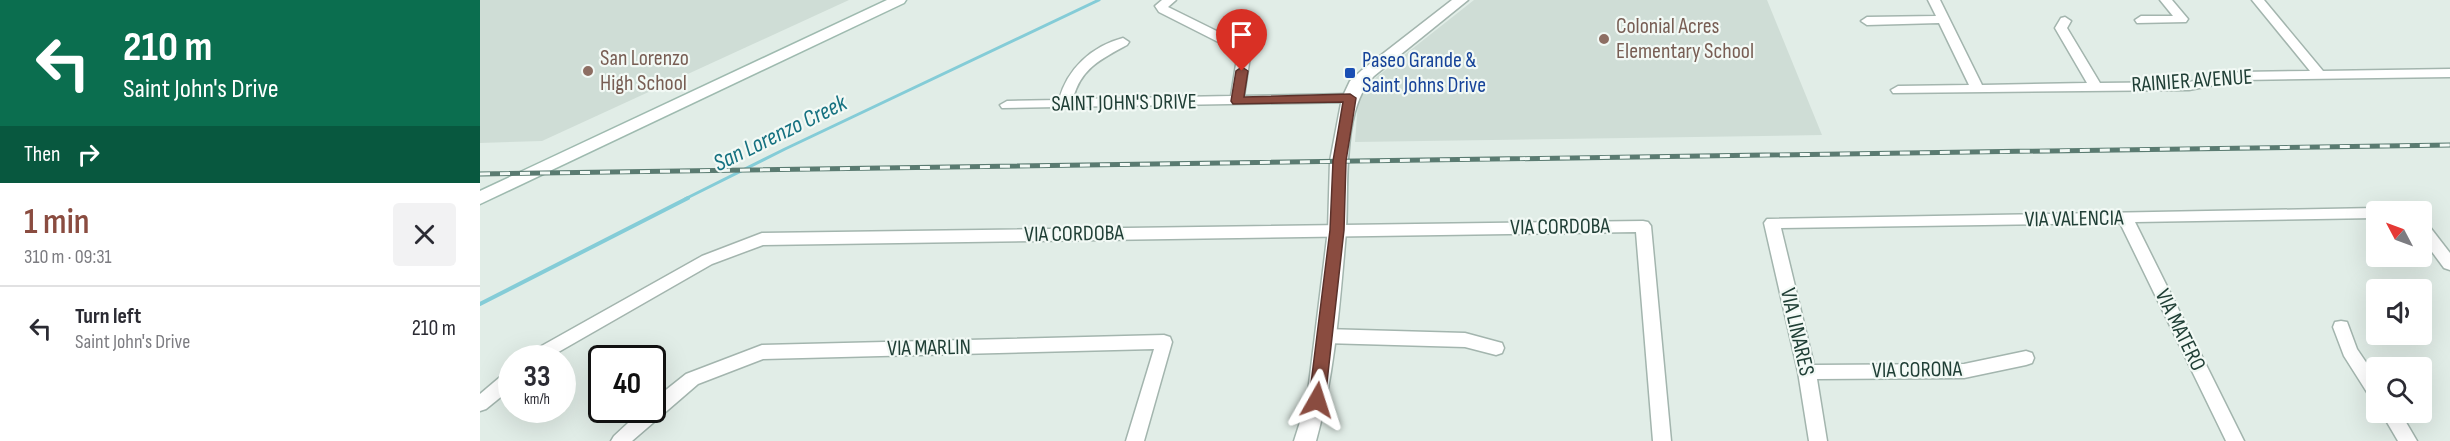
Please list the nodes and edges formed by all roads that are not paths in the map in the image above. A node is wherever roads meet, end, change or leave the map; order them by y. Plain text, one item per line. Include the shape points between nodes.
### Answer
1 (877, 0) edge
2 (899, 0) edge
3 (1170, 0) edge
4 (1461, 0) edge
5 (1934, 0) edge
6 (2166, 0) edge
7 (2258, 0) edge
8 (848, 19) junction
9 (1944, 19) junction
10 (2141, 20) dead end
11 (1867, 21) dead end
12 (2065, 21) dead end
13 (1123, 42) dead end
14 (2450, 73) edge
15 (2320, 75) junction
16 (2096, 87) junction
17 (1978, 89) junction
18 (1898, 90) dead end
19 (1350, 98) junction
20 (1237, 101) junction
21 (1065, 104) junction
22 (1007, 105) dead end
23 (584, 141) junction
24 (480, 184) edge
25 (480, 198) edge
26 (2366, 213) edge
27 (2125, 218) junction
28 (1772, 223) joint
29 (1337, 230) junction
30 (2432, 240) edge
31 (2450, 264) edge
32 (2341, 327) dead end
33 (1324, 336) junction
34 (558, 345) edge
35 (1496, 348) dead end
36 (2026, 358) dead end
37 (1807, 372) junction
38 (2366, 376) edge
39 (498, 389) edge
40 (480, 404) edge
41 (2397, 423) edge
42 (620, 441) edge
43 (1135, 441) edge
44 (1305, 441) edge
45 (1662, 441) edge
46 (1818, 441) edge
47 (2235, 441) edge
48 (2408, 441) edge

1 - 8 street
2 - 8 street
3 - 20 street via 1161,6 1163,9 1245,50
4 - 19 street via 1368,73
5 - 9 street
6 - 10 street via 2182,19
7 - 15 street
8 - 23 street
9 - 11 street
9 - 17 street
12 - 16 street via 2061,28
13 - 21 street via 1084,63
14 - 15 street, RAINIER AVENUE
15 - 16 street, RAINIER AVENUE via 2240,76 2189,86
16 - 17 street, RAINIER AVENUE
17 - 18 street, RAINIER AVENUE
19 - 20 street, SAINT JOHN'S DRIVE
19 - 29 street via 1339,161
20 - 21 street, SAINT JOHN'S DRIVE
21 - 22 street, SAINT JOHN'S DRIVE
23 - 24 street
23 - 25 street
26 - 27 street, VIA VALENCIA
27 - 28 street, VIA VALENCIA
27 - 47 street, VIA MATERO
28 - 37 street, VIA LINARES
29 - 33 street
29 - 34 street, VIA CORDOBA via 762,239 707,260
29 - 45 street, VIA CORDOBA via 1643,226
30 - 31 street
32 - 38 street
33 - 35 street via 1466,340
33 - 44 street via 1317,400
36 - 37 street, VIA CORONA via 1964,371
37 - 46 street, VIA LINARES
39 - 40 street
41 - 48 street
42 - 43 street, VIA MARLIN via 692,380 762,352 1164,342

